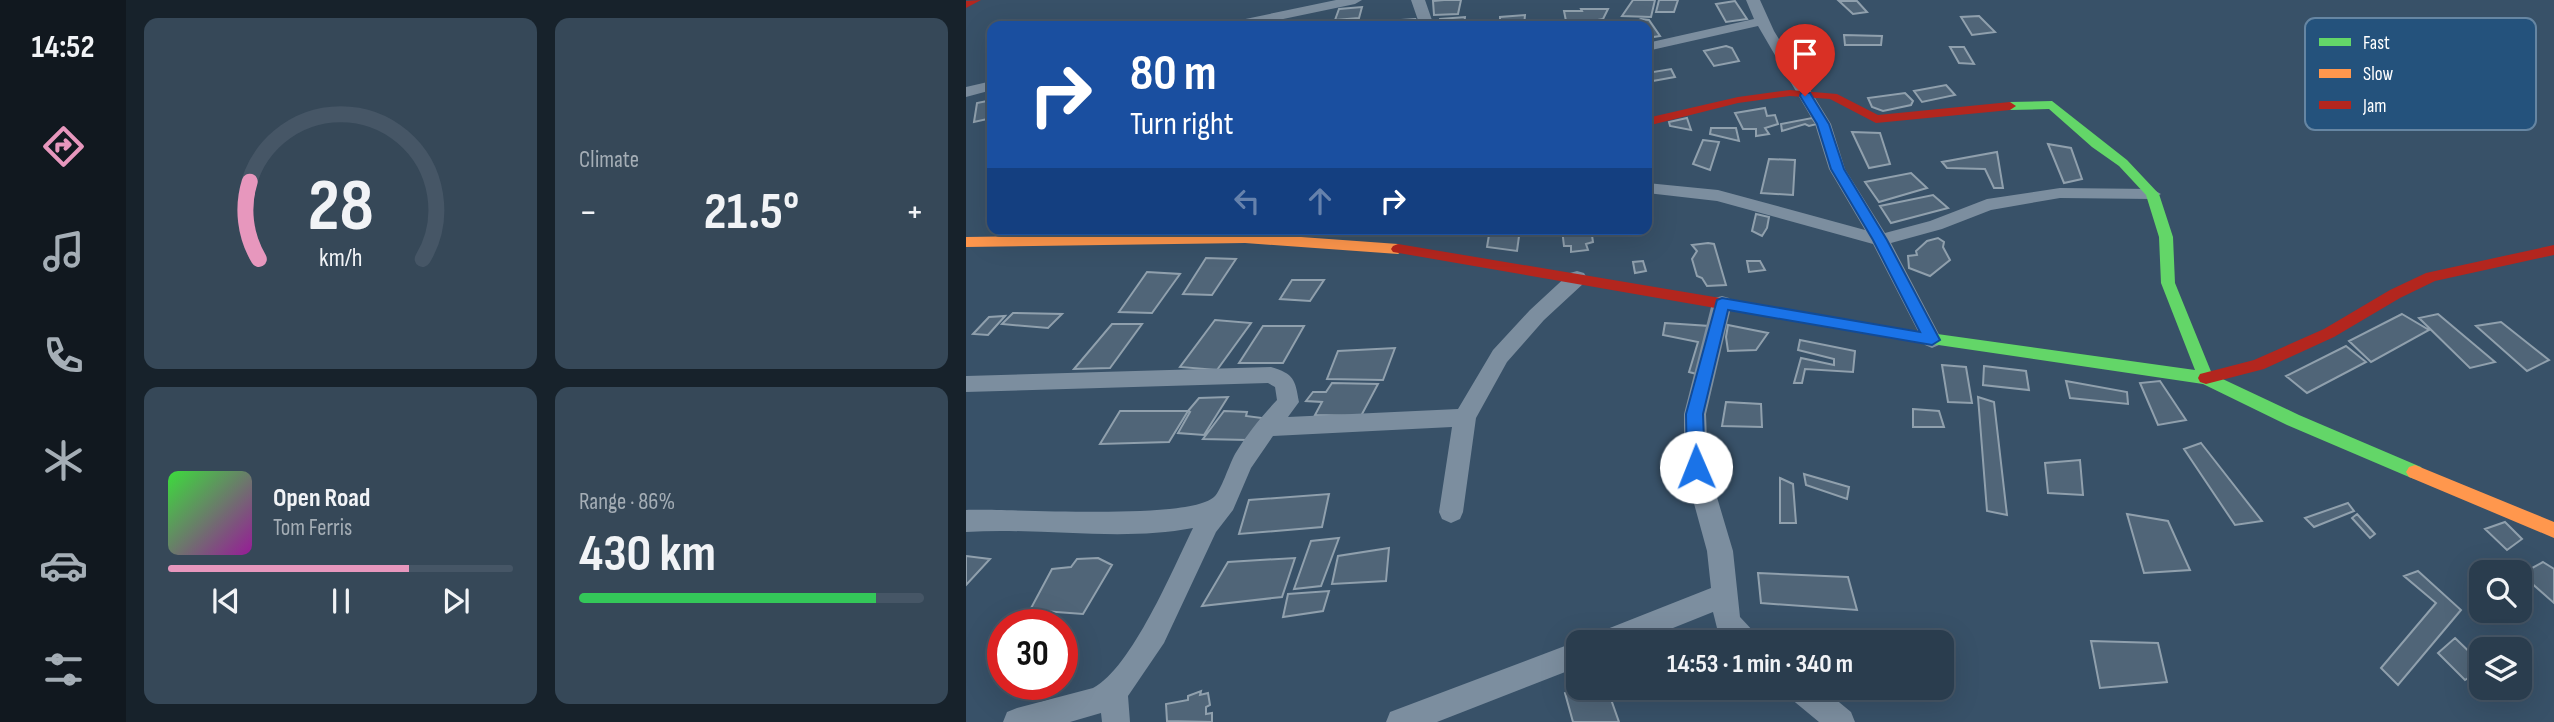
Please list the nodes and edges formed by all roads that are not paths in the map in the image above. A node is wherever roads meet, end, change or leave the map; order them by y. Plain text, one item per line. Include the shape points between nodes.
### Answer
1 (975, 0) edge
2 (1354, 0) edge
3 (1419, 0) edge
4 (1753, 0) edge
5 (966, 5) edge
6 (1301, 11) junction
7 (1254, 21) edge
8 (1298, 21) edge
9 (1425, 21) edge
10 (1762, 21) junction
11 (1652, 46) edge
12 (987, 86) edge
13 (966, 92) edge
14 (1805, 96) junction
15 (1652, 121) edge
16 (1652, 189) edge
17 (2152, 194) junction
18 (1064, 235) edge
19 (1256, 235) edge
20 (1880, 240) junction
21 (966, 242) edge
22 (2554, 250) edge
23 (1577, 278) junction
24 (1722, 303) junction
25 (1932, 340) junction
26 (2206, 378) junction
27 (966, 384) edge
28 (1465, 418) junction
29 (1265, 427) junction
30 (1225, 503) junction
31 (1451, 512) dead end
32 (966, 521) edge
33 (2554, 530) edge
34 (1724, 595) junction
35 (1636, 630) edge
36 (1734, 630) edge
37 (1566, 659) edge
38 (1114, 692) junction
39 (1815, 700) edge
40 (1414, 720) edge
41 (1017, 722) edge
42 (1116, 722) edge
43 (1842, 722) edge

1 - 5 street
2 - 6 street
3 - 9 street
4 - 10 street
6 - 7 street
6 - 8 street
10 - 11 street
10 - 14 street
12 - 13 street
14 - 15 street via 1790,93 1738,100
14 - 17 street via 1833,96 1875,119 2052,105 2123,163
14 - 20 street via 1823,124 1837,169
16 - 20 street via 1718,196
17 - 20 street via 2060,193 1987,205
17 - 26 street via 2166,237 2168,283
18 - 21 street
19 - 23 street via 1383,247
20 - 25 street
22 - 26 street via 2431,277 2329,333 2258,365
23 - 24 street
23 - 28 street via 1500,356
24 - 25 street
24 - 34 street via 1695,414 1696,467 1720,551
25 - 26 street
26 - 33 street via 2293,420
27 - 29 street via 1271,375 1286,382 1288,402
28 - 29 street
28 - 31 street
29 - 30 street via 1235,472
30 - 32 street via 1203,515 1178,520
30 - 38 street via 1207,525 1155,634
34 - 35 street
34 - 36 street via 1727,623
37 - 40 street
38 - 41 street
38 - 42 street
39 - 43 street

